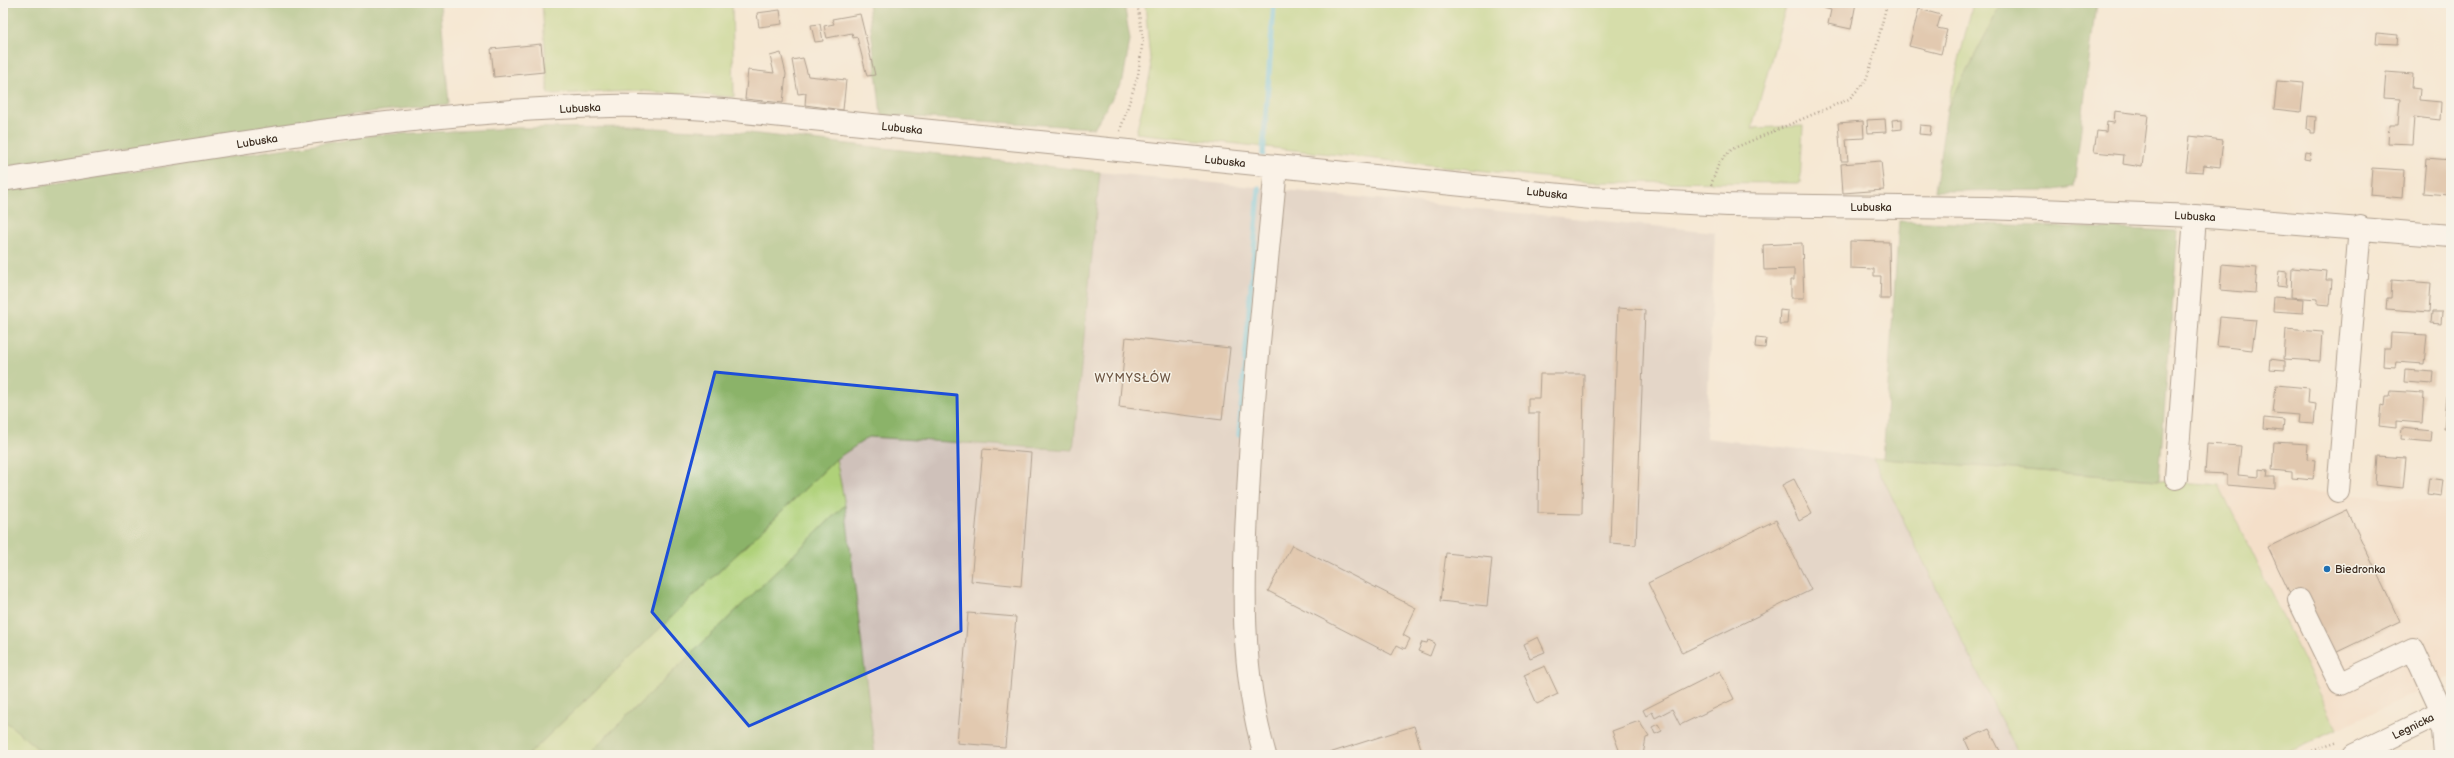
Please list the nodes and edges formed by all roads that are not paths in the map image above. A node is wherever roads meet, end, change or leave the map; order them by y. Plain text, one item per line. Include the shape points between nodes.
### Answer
1 (1276, 166) junction
2 (3, 180) edge
3 (2195, 216) junction
4 (2360, 227) junction
5 (2451, 236) edge
6 (2176, 478) dead end
7 (2338, 491) dead end
8 (2299, 600) dead end
9 (2443, 712) edge
10 (1265, 755) edge
11 (2354, 755) edge
12 (2446, 755) edge

1 - 2 street, Lubuska via 724,110 612,106 490,114 356,128
1 - 3 street, Lubuska via 1591,198 1703,204 1986,208
1 - 10 street via 1250,443 1244,556 1245,619 1251,698
3 - 4 street, Lubuska
3 - 6 street
4 - 5 street, Lubuska
4 - 7 street
8 - 9 street via 2340,684 2414,649
9 - 11 street, Legnicka
9 - 12 street

